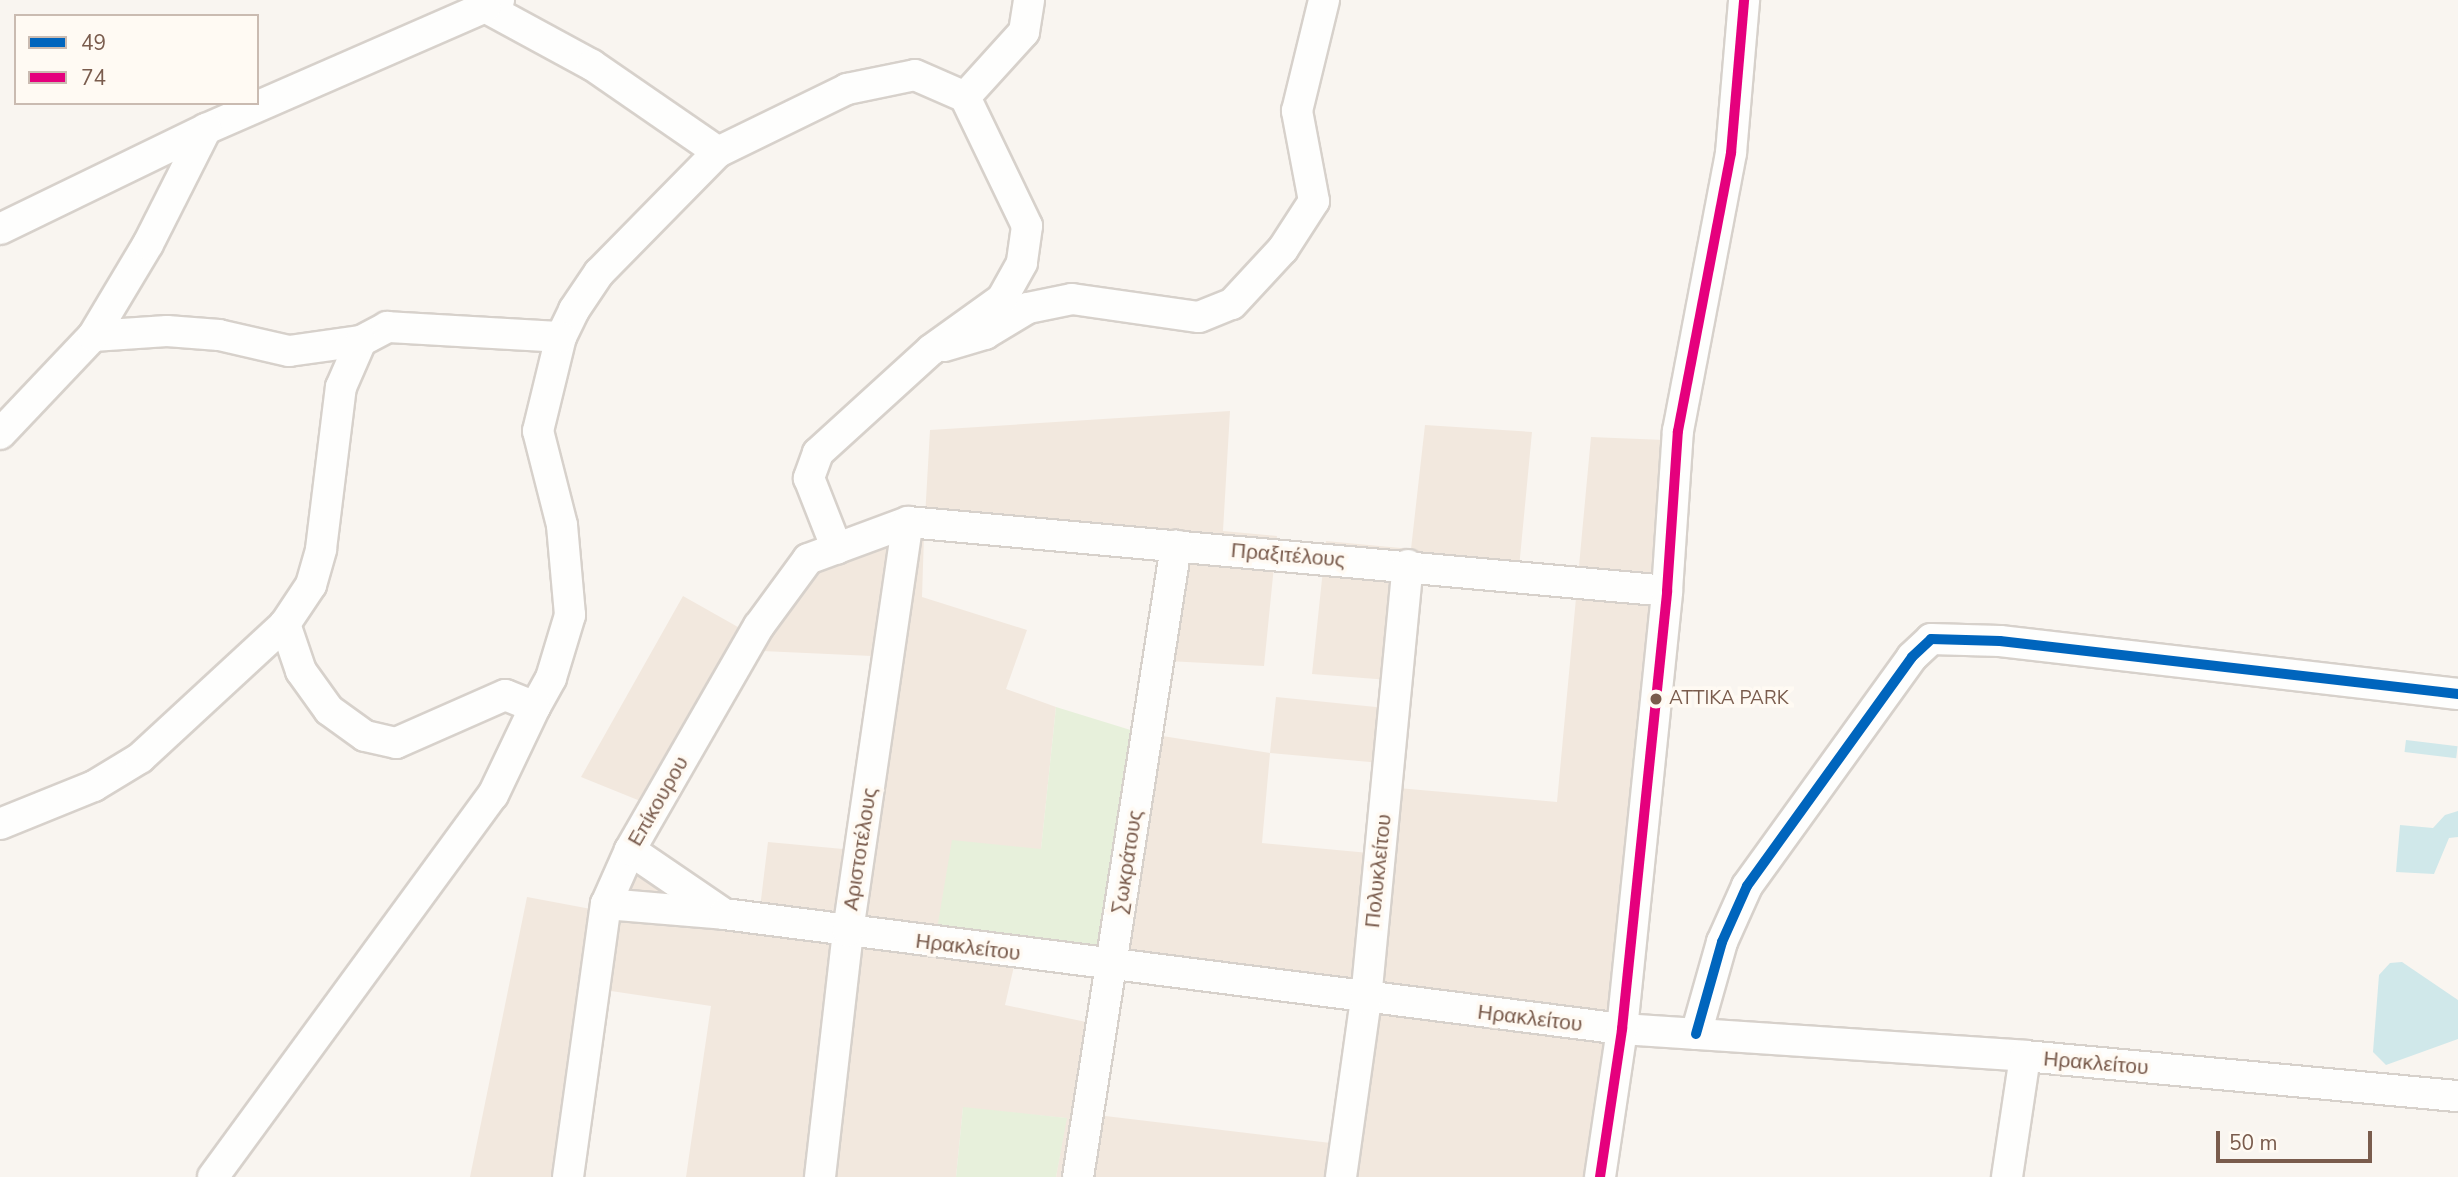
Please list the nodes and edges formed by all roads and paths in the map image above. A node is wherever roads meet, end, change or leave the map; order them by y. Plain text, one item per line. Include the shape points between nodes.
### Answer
1 (1029, 0) edge
2 (1324, 0) edge
3 (1744, 0) edge
4 (492, 4) edge
5 (965, 97) junction
6 (206, 129) junction
7 (718, 152) junction
8 (0, 229) edge
9 (93, 336) junction
10 (561, 337) junction
11 (361, 341) junction
12 (931, 350) junction
13 (0, 434) edge
14 (908, 523) junction
15 (1177, 546) junction
16 (837, 548) junction
17 (1408, 565) junction
18 (1667, 591) junction
19 (285, 624) junction
20 (2458, 694) edge
21 (535, 707) junction
22 (0, 824) edge
23 (630, 850) junction
24 (606, 904) junction
25 (724, 914) junction
26 (848, 931) junction
27 (1111, 965) junction
28 (1366, 999) junction
29 (1622, 1029) junction
30 (1696, 1034) junction
31 (2025, 1056) junction
32 (2458, 1096) edge
33 (213, 1177) edge
34 (568, 1177) edge
35 (820, 1177) edge
36 (1077, 1177) edge
37 (1341, 1177) edge
38 (1600, 1177) edge
39 (2007, 1177) edge

1 - 5 street via 1024,32
2 - 12 street via 1297,111 1314,201 1283,249 1232,304 1199,317 1072,299 1028,308 985,334
3 - 18 street via 1731,153 1678,431
4 - 6 street
4 - 7 street via 592,65
5 - 7 street via 915,75 847,89
5 - 12 street via 1027,226 1022,263 1002,299
6 - 8 street
6 - 9 street via 148,244
7 - 10 street via 599,273
9 - 11 street via 167,331 219,335 289,351
9 - 13 street
10 - 11 street via 387,327
10 - 21 street via 538,431 562,524 570,615 551,678
11 - 19 street via 341,387 321,549 311,585
12 - 16 street via 818,453 809,478
14 - 15 street, Πραξιτέλους
14 - 16 street, Επίκουρου
14 - 26 street, Αριστοτέλους
15 - 17 street, Πραξιτέλους
15 - 27 street, Σωκράτους
16 - 23 street, Επίκουρου via 808,559 759,626
17 - 18 street, Πραξιτέλους
17 - 28 street, Πολυκλείτου
18 - 29 street
19 - 21 street via 301,671 329,710 365,736 397,743 505,695
19 - 22 street via 140,758 94,786
20 - 30 street via 2000,640 1931,639 1920,646 1747,886 1722,942
21 - 33 street via 493,795
23 - 24 street, Επίκουρου
23 - 25 street
24 - 25 street, Ηρακλείτου
24 - 34 street, Επίκουρου
25 - 26 street, Ηρακλείτου
26 - 27 street, Ηρακλείτου
26 - 35 street, Αριστοτέλους
27 - 28 street, Ηρακλείτου
27 - 36 street, Σωκράτους
28 - 29 street, Ηρακλείτου
28 - 37 street, Πολυκλείτου
29 - 30 street, Ηρακλείτου
29 - 38 street
30 - 31 street, Ηρακλείτου
31 - 32 street, Ηρακλείτου
31 - 39 street

